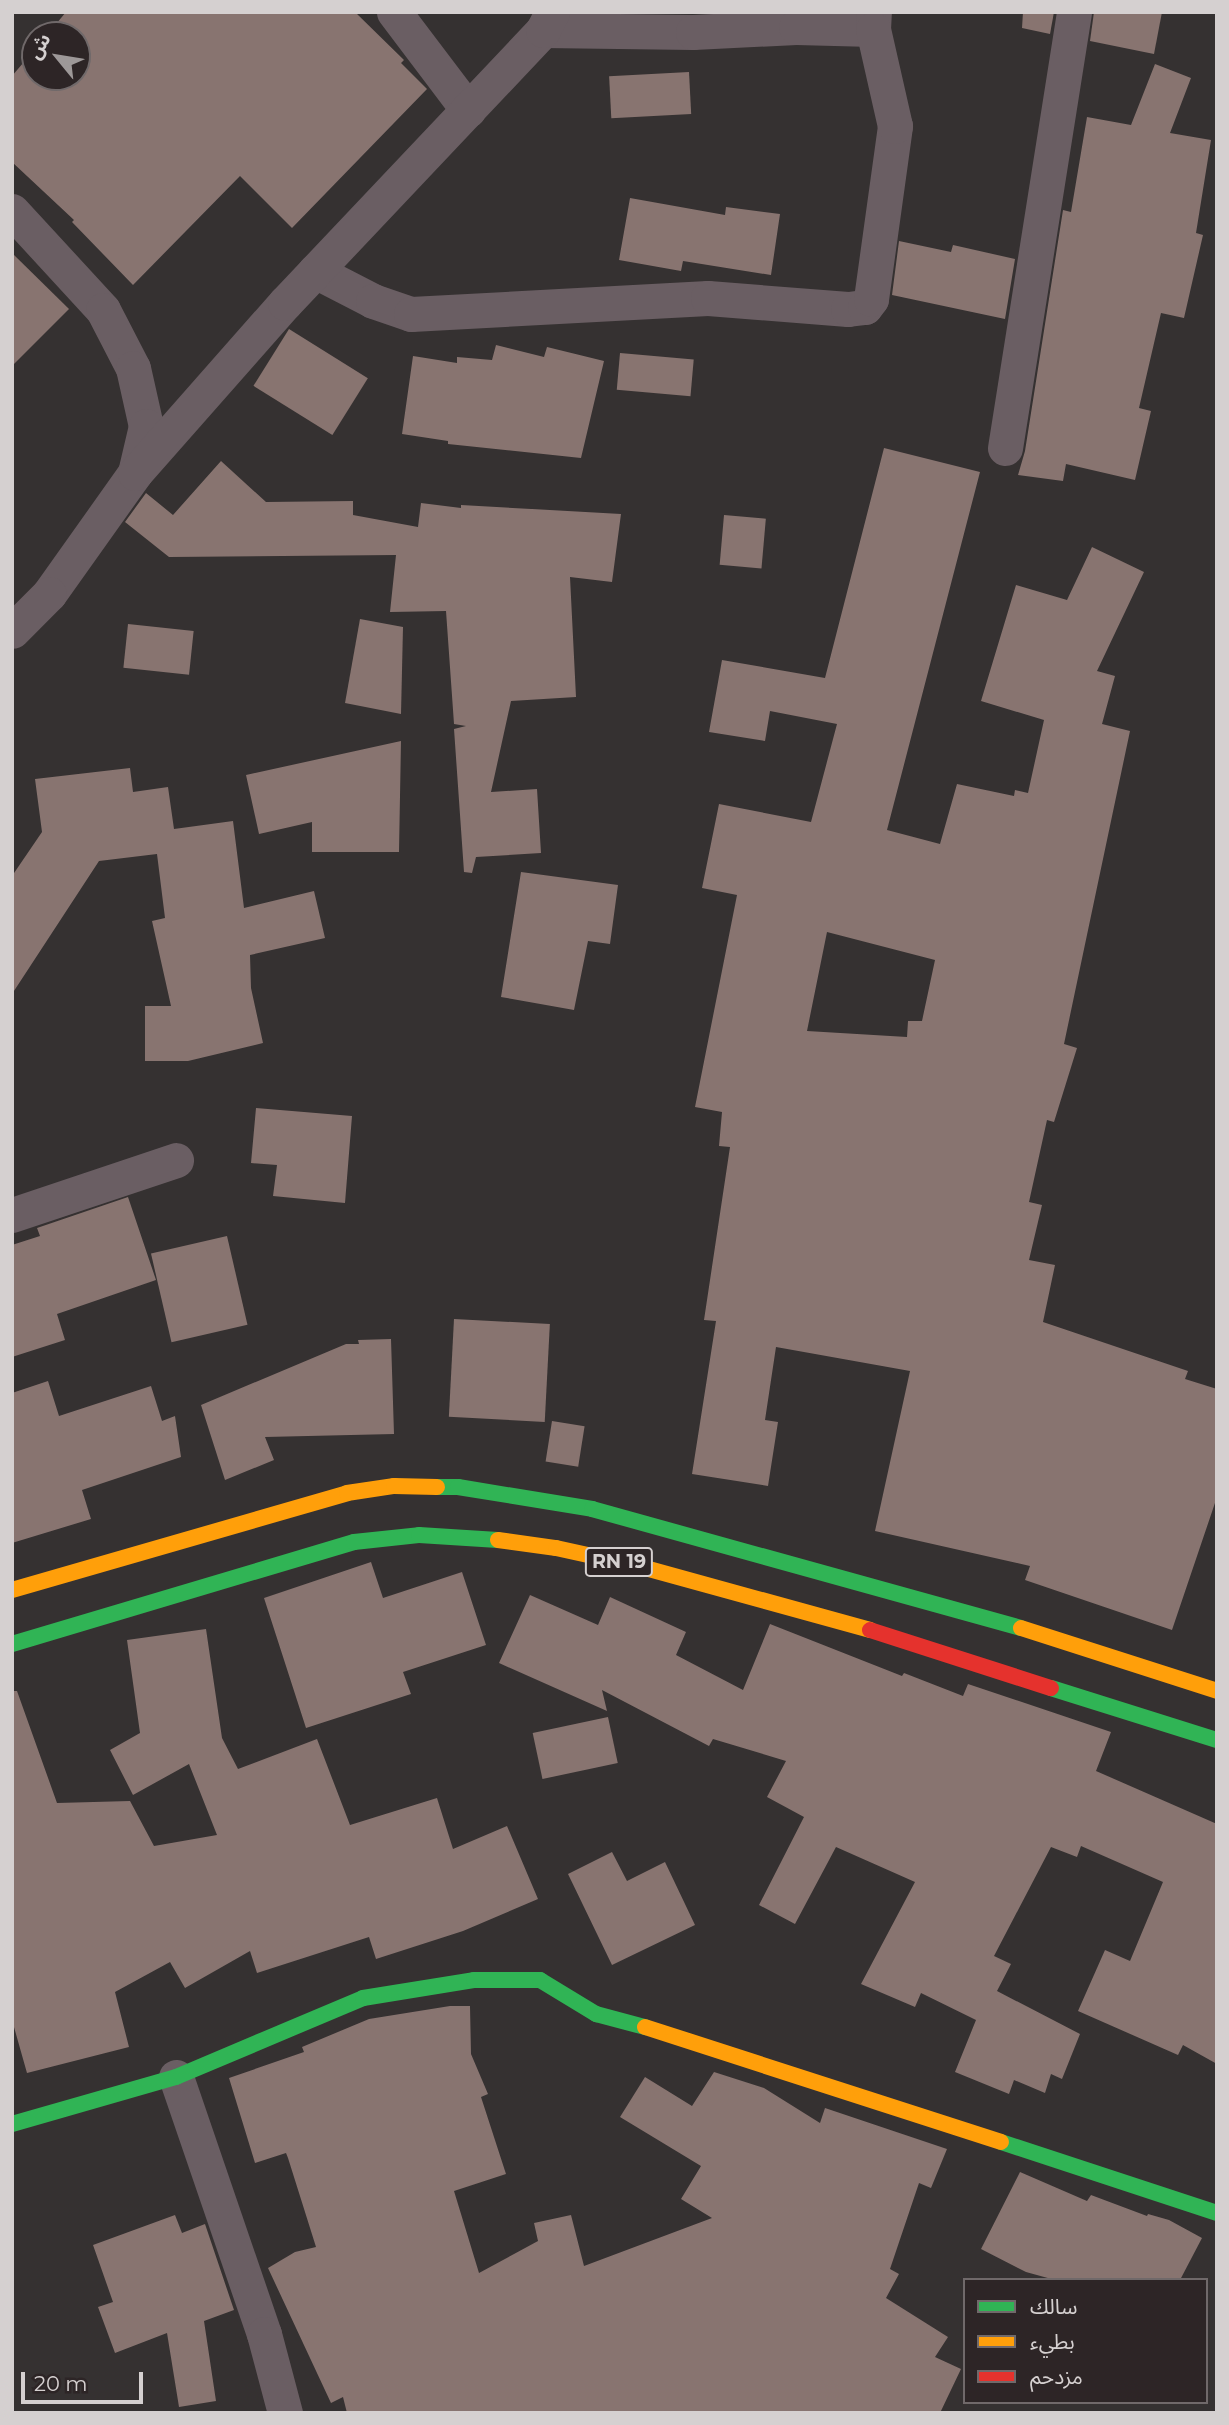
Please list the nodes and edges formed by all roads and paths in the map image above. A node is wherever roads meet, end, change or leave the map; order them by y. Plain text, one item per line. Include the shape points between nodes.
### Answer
1 (394, 12) edge
2 (1074, 12) edge
3 (548, 21) edge
4 (873, 21) edge
5 (468, 110) junction
6 (12, 211) edge
7 (315, 271) junction
8 (1005, 448) dead end
9 (135, 473) junction
10 (12, 631) edge
11 (177, 1160) dead end
12 (12, 1215) edge
13 (12, 1590) edge
14 (12, 1644) edge
15 (1217, 1691) edge
16 (1217, 1740) edge
17 (176, 2077) junction
18 (12, 2124) edge
19 (1217, 2213) edge
20 (285, 2413) edge

1 - 5 street
2 - 8 street
3 - 4 street via 693,32
3 - 5 street
4 - 7 street via 895,125 872,299 865,307 708,298 411,314 373,302
5 - 7 street
6 - 9 street via 103,310 132,368 146,426
7 - 9 street
9 - 10 street via 49,594
11 - 12 street
13 - 15 main road, RN 19 via 347,1493 394,1486 458,1487 592,1509 989,1618
14 - 16 main road, RN 19 via 354,1542 419,1535 481,1538 638,1566 822,1615
17 - 18 main road
17 - 19 main road via 363,1998 474,1980 540,1980 596,2014
17 - 20 street via 264,2334

